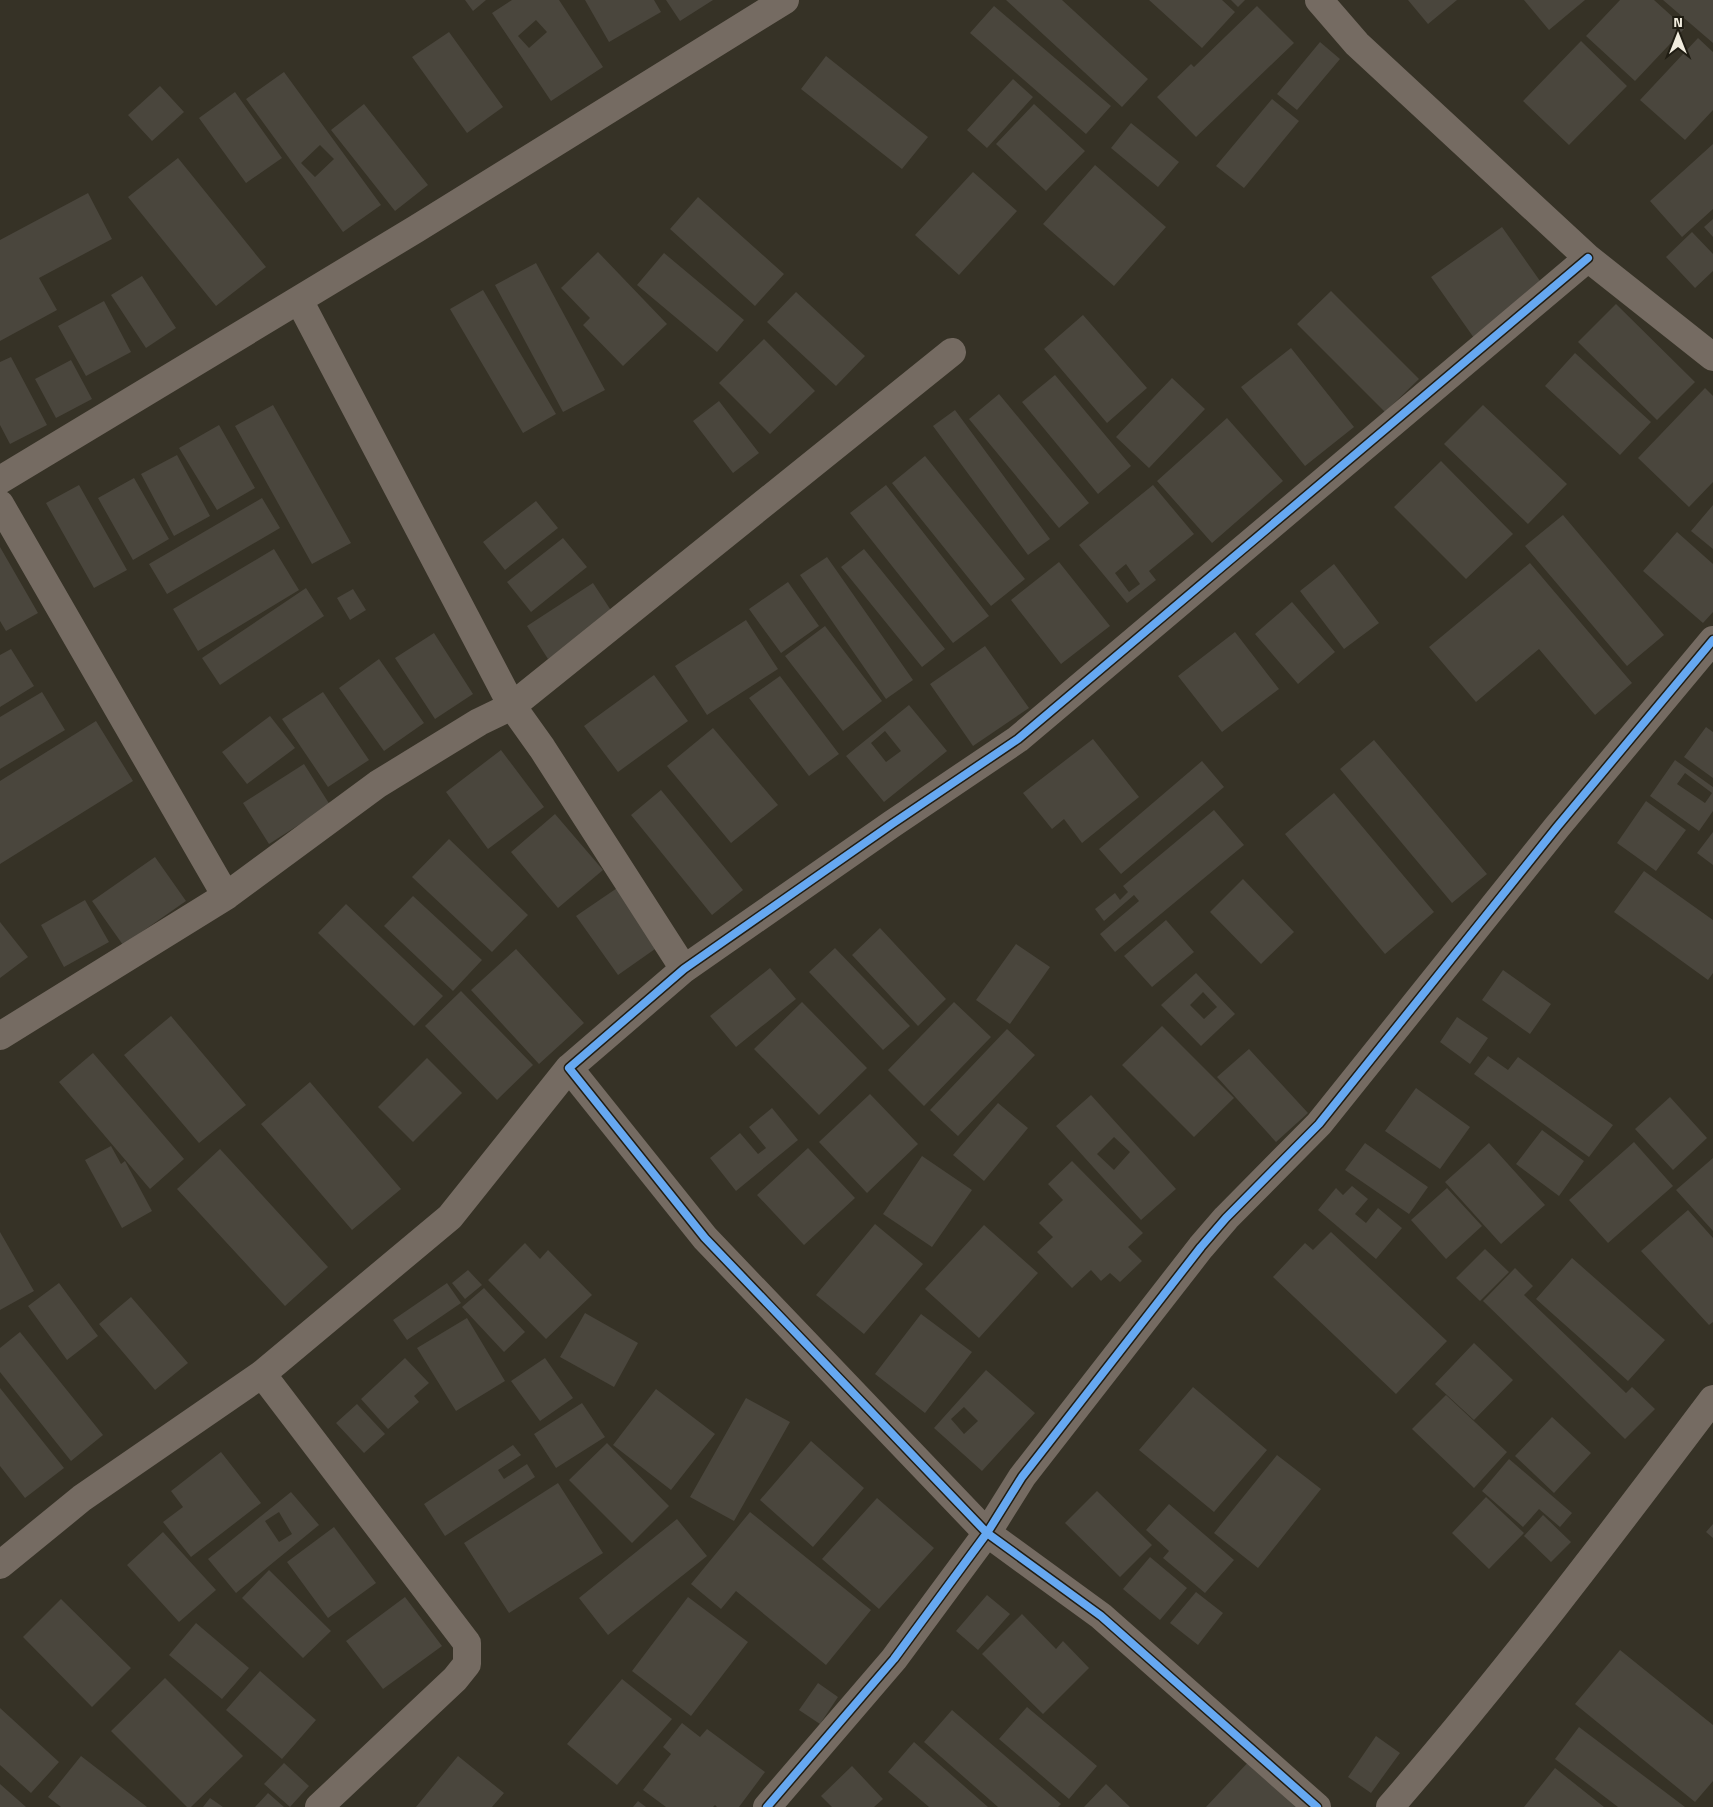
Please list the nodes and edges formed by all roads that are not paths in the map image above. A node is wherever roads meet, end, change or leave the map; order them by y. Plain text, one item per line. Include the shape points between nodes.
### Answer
1 (785, 0) edge
2 (1319, 0) edge
3 (1588, 258) junction
4 (299, 300) junction
5 (952, 352) dead end
6 (1713, 357) edge
7 (0, 480) edge
8 (0, 504) edge
9 (1713, 640) edge
10 (512, 706) junction
11 (226, 896) junction
12 (684, 969) junction
13 (0, 1036) edge
14 (569, 1068) junction
15 (262, 1374) junction
16 (1713, 1399) edge
17 (987, 1533) junction
18 (0, 1565) edge
19 (319, 1807) edge
20 (767, 1807) edge
21 (1317, 1807) edge
22 (1390, 1807) edge

1 - 4 street
2 - 3 street via 1357,44
3 - 6 street
3 - 12 street via 1018,739
4 - 7 street
4 - 10 street
5 - 10 street
8 - 11 street
9 - 17 street via 1557,827 1319,1124 1200,1247 1022,1477
10 - 11 street via 479,722 378,784
10 - 12 street
11 - 13 street
12 - 14 street
14 - 15 street via 450,1217
14 - 17 street via 705,1238
15 - 18 street via 82,1498
15 - 19 street via 467,1643 467,1664 454,1679
16 - 22 street via 1446,1742
17 - 20 street via 894,1659
17 - 21 street via 1101,1616

